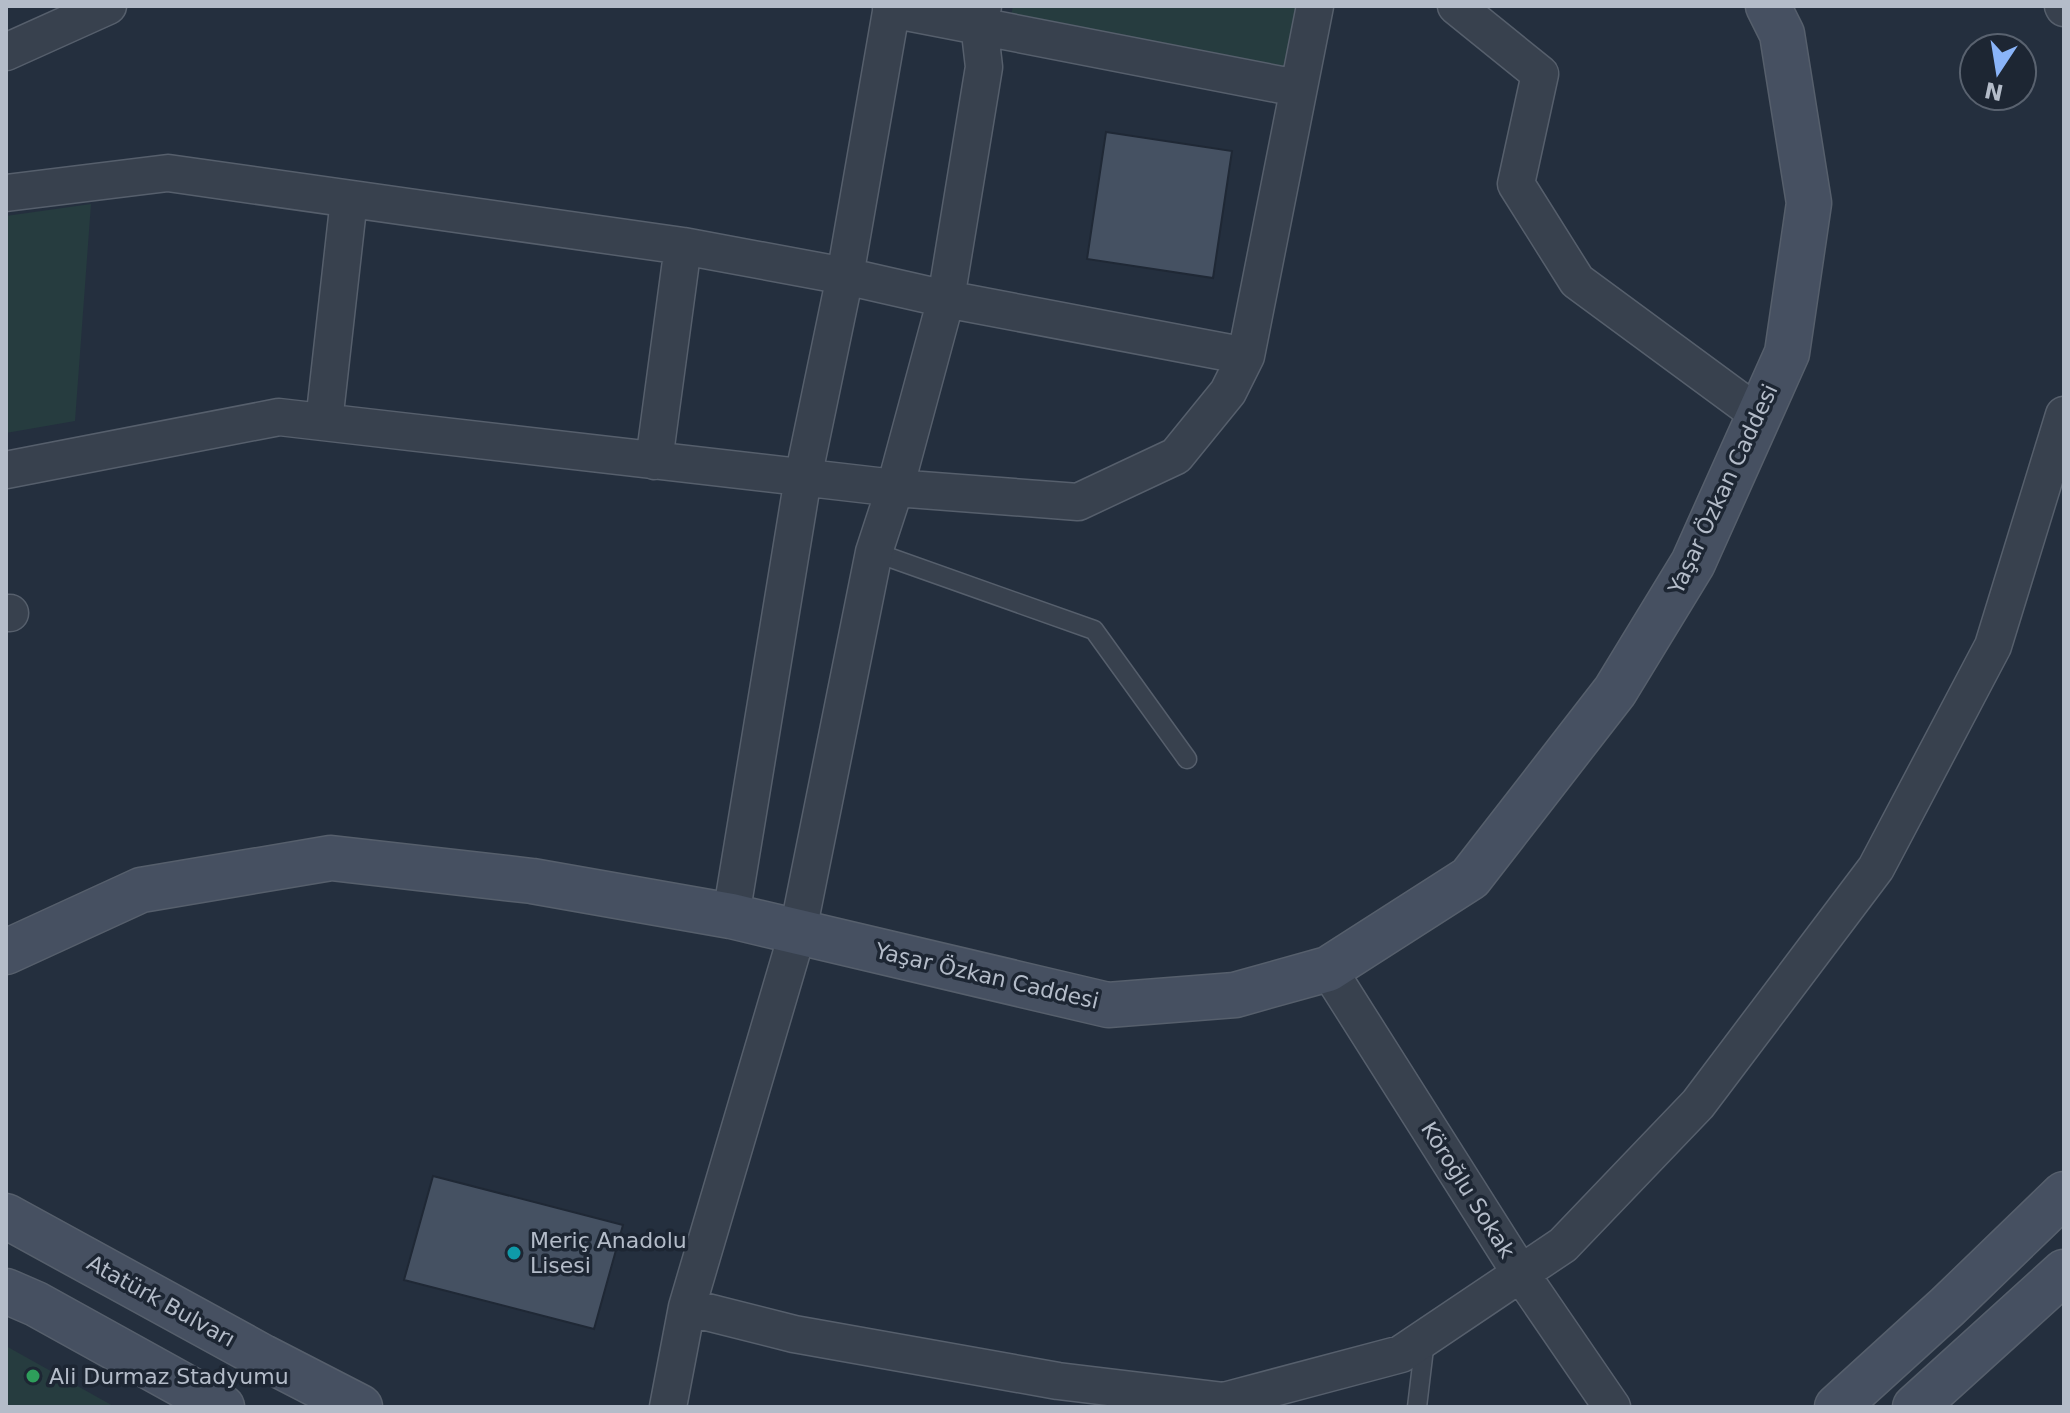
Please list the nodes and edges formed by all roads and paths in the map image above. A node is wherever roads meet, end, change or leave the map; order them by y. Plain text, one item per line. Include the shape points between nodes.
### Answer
1 (108, 6) edge
2 (1315, 6) edge
3 (1456, 6) edge
4 (1768, 6) edge
5 (892, 8) edge
6 (981, 15) edge
7 (6, 52) edge
8 (1297, 88) junction
9 (6, 193) edge
10 (349, 199) junction
11 (683, 246) junction
12 (845, 276) junction
13 (946, 299) junction
14 (1246, 356) junction
15 (1759, 415) junction
16 (2064, 415) edge
17 (324, 422) junction
18 (654, 461) junction
19 (6, 470) edge
20 (803, 478) junction
21 (895, 488) junction
22 (874, 552) junction
23 (1187, 759) dead end
24 (731, 916) junction
25 (798, 931) junction
26 (6, 952) edge
27 (1328, 969) junction
28 (2064, 1194) edge
29 (6, 1216) edge
30 (2064, 1272) edge
31 (1521, 1274) junction
32 (6, 1291) edge
33 (687, 1307) junction
34 (1425, 1337) junction
35 (222, 1407) edge
36 (360, 1407) edge
37 (668, 1407) edge
38 (1417, 1407) edge
39 (1612, 1407) edge
40 (1837, 1407) edge
41 (1915, 1407) edge

1 - 7 street
2 - 8 street
3 - 15 street via 1540,74 1516,184 1577,281
4 - 15 main road, Yaşar Özkan Caddesi via 1782,34 1809,203 1787,353
5 - 6 street
5 - 12 street
6 - 8 street
6 - 13 street via 984,67
8 - 14 street
9 - 10 street via 168,173
10 - 11 street
10 - 17 street
11 - 12 street
11 - 18 street
12 - 13 street
12 - 20 street
13 - 14 street
13 - 21 street
14 - 21 street via 1228,392 1176,456 1078,502
15 - 27 main road, Yaşar Özkan Caddesi via 1693,563 1615,691 1470,878
16 - 31 street via 1993,646 1876,868 1698,1104 1563,1245
17 - 18 street
17 - 19 street via 279,417
18 - 20 street
20 - 21 street
20 - 24 street
21 - 22 street
22 - 23 lane via 1094,630
22 - 25 street
24 - 25 main road, Yaşar Özkan Caddesi
24 - 26 main road, Yaşar Özkan Caddesi via 532,881 331,858 141,890
25 - 27 main road, Yaşar Özkan Caddesi via 1108,1005 1235,995
25 - 33 street
27 - 31 street, Köroğlu Sokak
28 - 40 main road
29 - 36 main road, Atatürk Bulvarı
30 - 41 main road
31 - 34 street
31 - 39 street, Köroğlu Sokak
32 - 35 main road
33 - 34 street via 794,1334 1042,1378 1224,1401 1401,1354
33 - 37 street
34 - 38 lane

